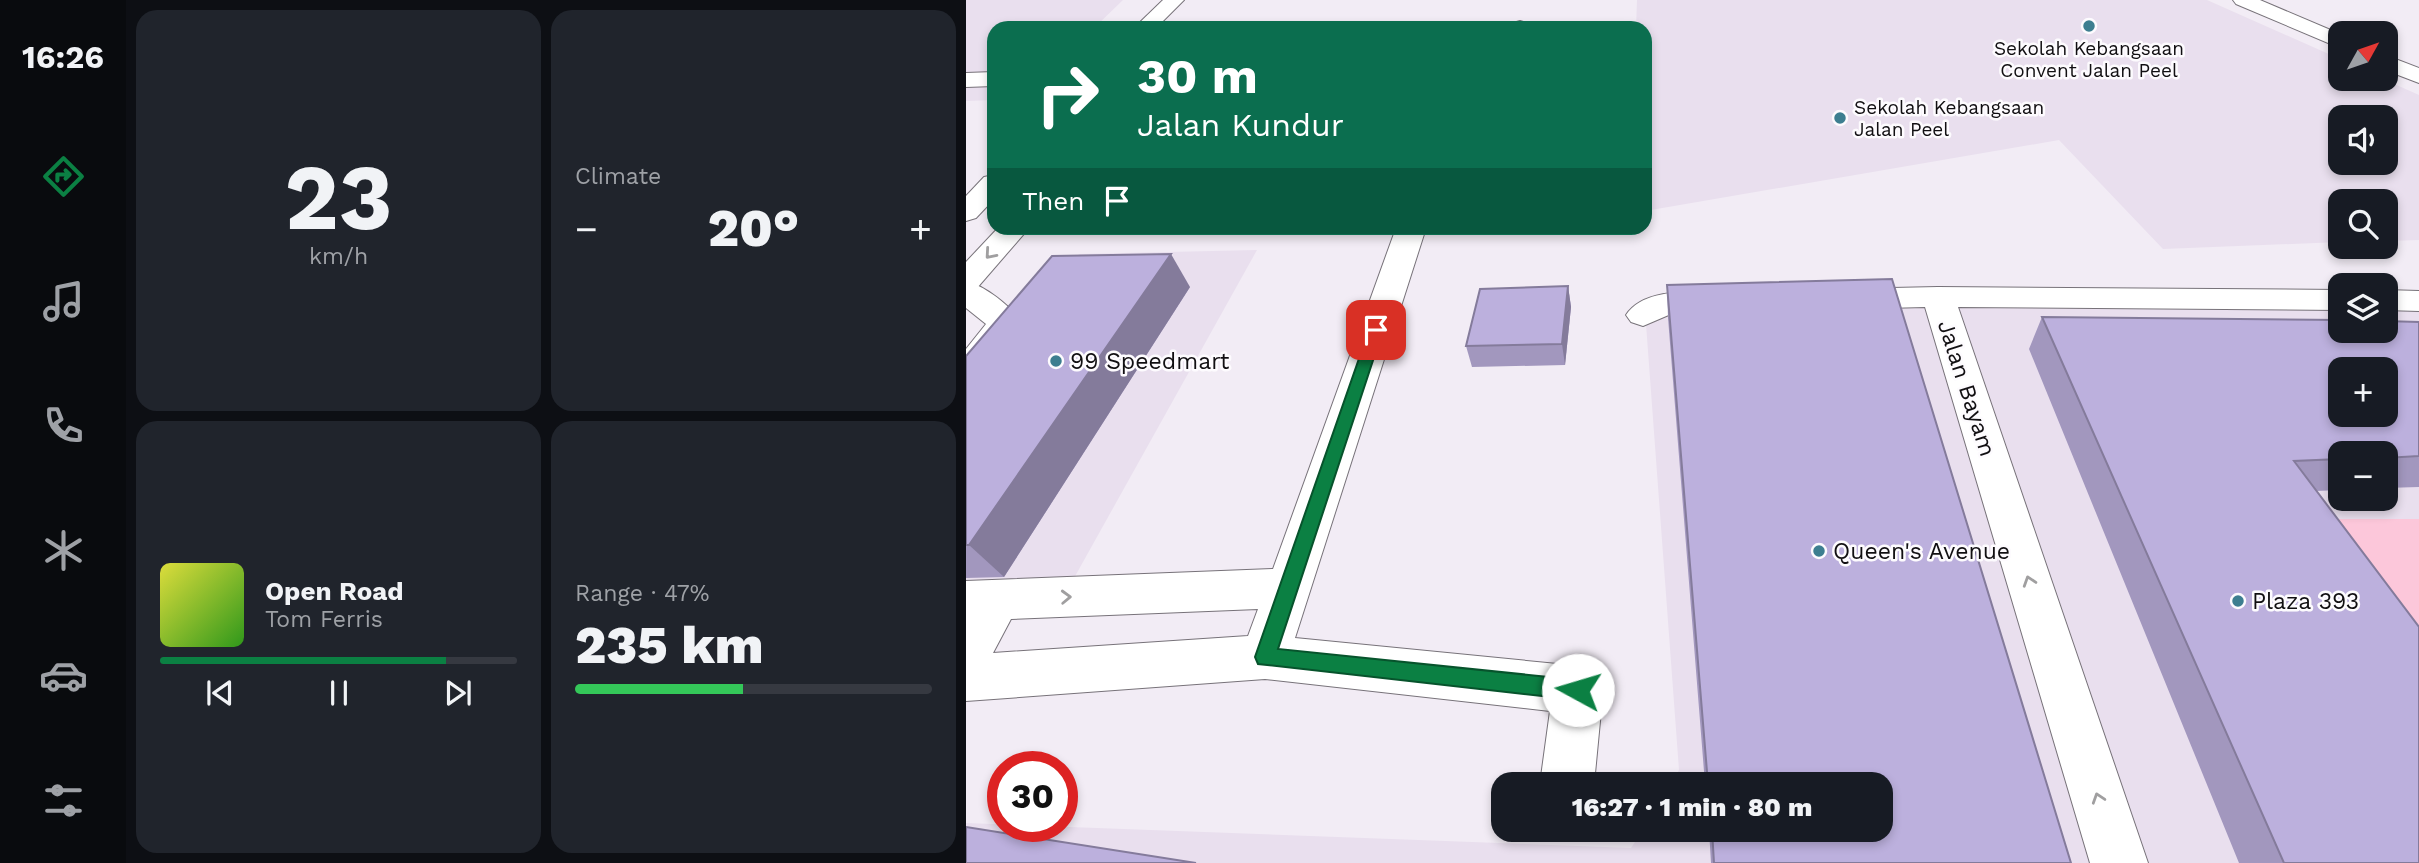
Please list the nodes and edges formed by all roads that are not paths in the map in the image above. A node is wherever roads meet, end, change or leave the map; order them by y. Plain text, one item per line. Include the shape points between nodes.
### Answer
1 (2243, 0) edge
2 (2281, 0) edge
3 (1170, 1) edge
4 (1151, 21) edge
5 (2332, 21) edge
6 (2328, 37) edge
7 (2398, 49) edge
8 (2419, 58) edge
9 (2398, 67) edge
10 (2419, 76) edge
11 (987, 79) edge
12 (966, 80) edge
13 (987, 190) edge
14 (966, 212) edge
15 (1008, 235) edge
16 (1409, 235) edge
17 (966, 281) edge
18 (966, 291) edge
19 (1938, 297) junction
20 (1817, 300) edge
21 (2328, 300) edge
22 (2398, 300) edge
23 (1750, 301) edge
24 (2419, 301) edge
25 (1643, 315) dead end
26 (966, 373) edge
27 (1290, 588) junction
28 (982, 601) edge
29 (966, 656) edge
30 (1265, 657) junction
31 (966, 678) edge
32 (1568, 772) edge
33 (2119, 863) edge

1 - 6 street
2 - 5 street
3 - 4 street
7 - 8 street
9 - 10 street
11 - 12 street
13 - 14 street
15 -> 17 street
16 - 27 street
18 - 26 street via 1005,323
19 - 20 street
19 - 21 street, Jalan Bayam
33 -> 19 street, Jalan Bayam
22 - 24 street
23 - 25 street via 1670,303
28 -> 27 street
27 - 30 street
28 - 29 street
30 - 31 street
30 - 32 street via 1578,690

